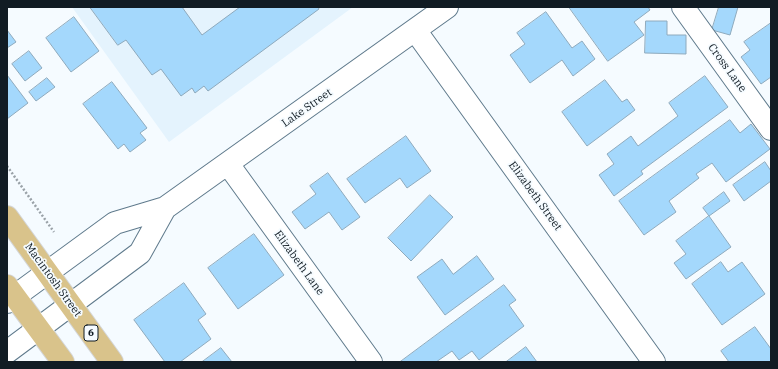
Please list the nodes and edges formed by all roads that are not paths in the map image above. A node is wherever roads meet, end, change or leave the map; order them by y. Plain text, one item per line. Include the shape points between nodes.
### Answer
1 (447, 7) edge
2 (683, 7) edge
3 (415, 30) junction
4 (771, 129) edge
5 (228, 164) junction
6 (165, 208) junction
7 (7, 217) edge
8 (47, 273) junction
9 (10, 295) edge
10 (71, 305) junction
11 (38, 328) junction
12 (7, 352) edge
13 (63, 362) edge
14 (112, 362) edge
15 (370, 362) edge
16 (654, 362) edge

1 - 3 street, Lake Street
2 - 4 street, Cross Lane
3 - 5 street, Lake Street
3 - 16 street, Elizabeth Street
5 - 6 street, Lake Street
5 - 15 street, Elizabeth Lane
6 - 8 street, Lake Street via 115,223
6 - 10 street, Lake Street via 140,253
7 - 8 main road, Macintosh Street / 6
8 - 9 street, Lake Street
8 - 10 main road, Macintosh Street / 6
9 - 11 main road
10 - 11 street, Lake Street
10 - 14 main road, Macintosh Street / 6
11 - 12 street, Lake Street
11 - 13 main road

